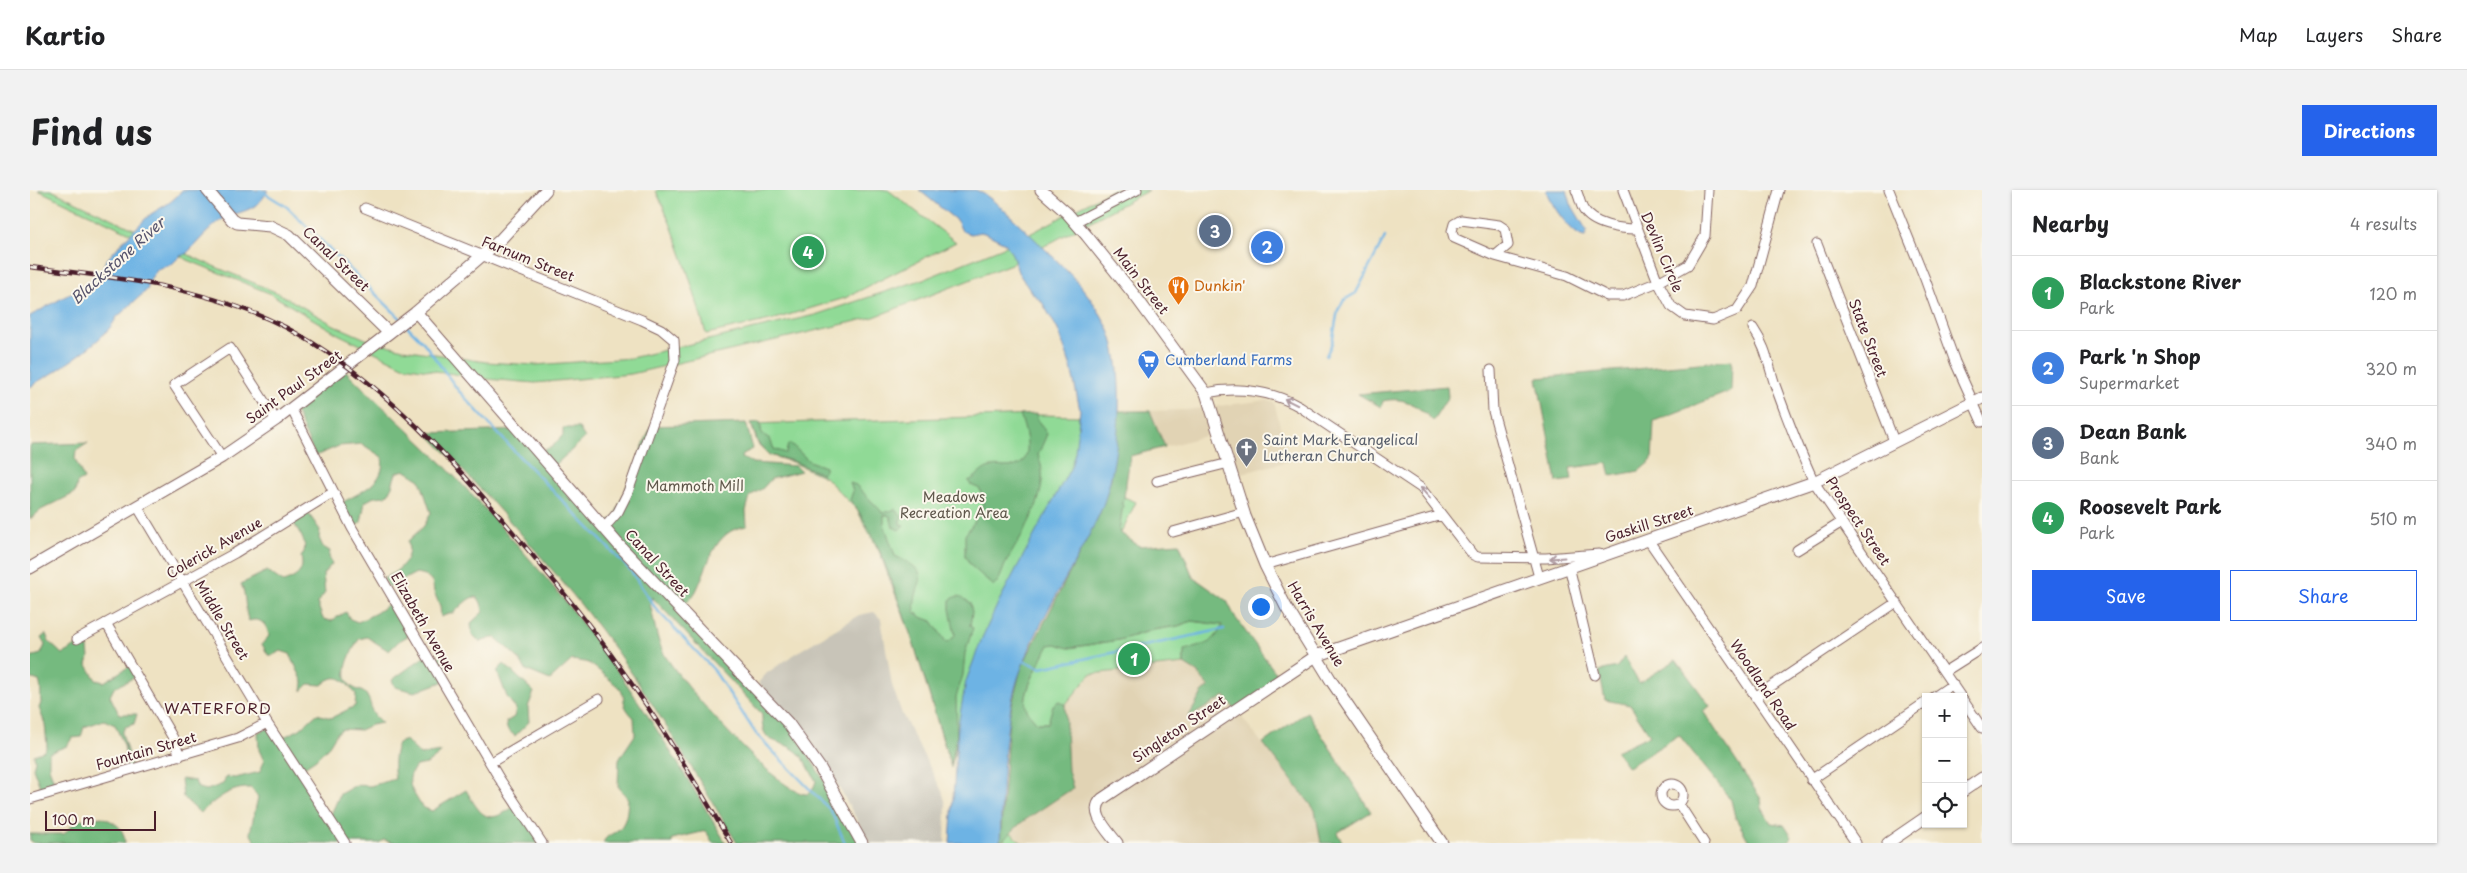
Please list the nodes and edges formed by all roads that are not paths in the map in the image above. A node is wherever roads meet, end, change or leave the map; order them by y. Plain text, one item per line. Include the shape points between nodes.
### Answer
1 (207, 190) edge
2 (546, 190) edge
3 (1041, 190) edge
4 (1137, 190) edge
5 (1576, 190) edge
6 (1623, 190) edge
7 (1708, 190) edge
8 (1779, 190) edge
9 (1889, 190) edge
10 (365, 208) dead end
11 (1075, 222) junction
12 (1637, 229) junction
13 (1817, 244) dead end
14 (482, 256) junction
15 (1496, 256) junction
16 (1658, 282) junction
17 (416, 312) junction
18 (1753, 328) dead end
19 (389, 333) junction
20 (1491, 370) dead end
21 (1207, 396) junction
22 (1977, 400) edge
23 (291, 408) junction
24 (276, 420) junction
25 (1982, 422) edge
26 (1894, 441) junction
27 (222, 457) junction
28 (1229, 463) junction
29 (1157, 481) dead end
30 (1814, 482) junction
31 (332, 493) junction
32 (138, 506) junction
33 (1244, 512) junction
34 (1442, 515) junction
35 (1842, 522) junction
36 (604, 528) junction
37 (1173, 532) dead end
38 (1649, 541) junction
39 (1797, 550) dead end
40 (1606, 554) junction
41 (1532, 558) junction
42 (1265, 565) junction
43 (1568, 566) junction
44 (30, 568) edge
45 (1539, 577) junction
46 (183, 581) junction
47 (1897, 602) junction
48 (106, 623) junction
49 (77, 639) dead end
50 (1982, 648) edge
51 (1316, 656) junction
52 (1944, 672) junction
53 (1595, 675) dead end
54 (1952, 684) junction
55 (1940, 693) edge
56 (1958, 693) edge
57 (1755, 697) junction
58 (598, 698) dead end
59 (1922, 705) edge
60 (1967, 706) edge
61 (267, 723) junction
62 (1982, 728) edge
63 (180, 756) junction
64 (490, 764) junction
65 (1982, 778) edge
66 (1811, 780) junction
67 (1967, 788) edge
68 (30, 799) edge
69 (1678, 804) dead end
70 (1922, 820) edge
71 (345, 843) edge
72 (542, 843) edge
73 (862, 843) edge
74 (1116, 843) edge
75 (1442, 843) edge
76 (1704, 843) edge
77 (1856, 843) edge
78 (1888, 843) edge

1 - 19 street, Canal Street via 232,220 270,226 289,235
2 - 14 street, Saint Paul Street
3 - 11 street, Main Street
4 - 11 street
5 - 12 street via 1588,215 1614,227
6 - 12 street, Devlin Circle
7 - 16 street via 1704,236 1688,265
8 - 16 street, Devlin Circle via 1753,286 1737,310 1713,320 1685,316 1671,306
9 - 22 street via 1942,326
10 - 14 street, Farnum Street
11 - 21 street, Main Street via 1136,297
12 - 16 street, Devlin Circle
13 - 26 street, State Street
14 - 17 street, Saint Paul Street
14 - 36 street, Farnum Street via 642,320 669,334 675,342 675,360 628,492 614,518
15 - 15 street via 1508,245 1504,228 1497,224 1465,220 1454,224 1454,238
15 - 16 street via 1567,276 1607,296 1622,296
17 - 19 street, Saint Paul Street
17 - 36 street, Canal Street
18 - 30 street, Prospect Street via 1764,344 1796,446
19 - 23 street, Saint Paul Street
20 - 41 street via 1493,411
21 - 28 street, Harris Avenue
34 -> 21 street via 1421,488 1292,402 1273,394 1253,391
22 - 25 street
22 - 26 street, Gaskill Street
23 - 24 street, Saint Paul Street
23 - 31 street, Elizabeth Avenue
24 - 27 street, Saint Paul Street
24 - 27 street via 230,348 174,385
26 - 30 street, Gaskill Street
27 - 32 street, Saint Paul Street
28 - 29 street
28 - 33 street, Harris Avenue
30 - 35 street, Prospect Street
30 - 38 street, Gaskill Street
31 - 46 street, Colerick Avenue
31 - 64 street, Elizabeth Avenue
32 - 44 street, Saint Paul Street
32 - 46 street, Middle Street
33 - 37 street
33 - 42 street, Harris Avenue
34 - 41 street via 1473,555
34 - 42 street
35 - 39 street
35 - 47 street, Prospect Street
36 - 73 street, Canal Street via 796,733 829,782
38 - 40 street, Gaskill Street
38 - 57 street, Woodland Road
40 -> 41 street
40 - 43 street, Gaskill Street
41 - 45 street
42 - 51 street, Harris Avenue
43 - 45 street, Gaskill Street
43 - 53 street
45 - 51 street, Gaskill Street
46 - 48 street, Colerick Avenue
46 - 61 street, Middle Street
47 - 52 street, Prospect Street
47 - 57 street
48 - 49 street, Colerick Avenue
48 - 63 street via 174,738
50 - 52 street
51 - 74 street, Singleton Street via 1102,799 1097,807 1098,815
51 - 75 street, Harris Avenue
52 - 54 street, Prospect Street
54 - 55 street
54 - 56 street, Prospect Street
57 - 66 street, Woodland Road
58 - 64 street
59 - 66 street
60 - 62 street
61 - 63 street, Fountain Street via 238,738
61 - 71 street, Middle Street
63 - 68 street, Fountain Street
64 - 72 street, Elizabeth Avenue
65 - 67 street
66 - 77 street, Woodland Road
69 - 76 street
70 - 78 street

